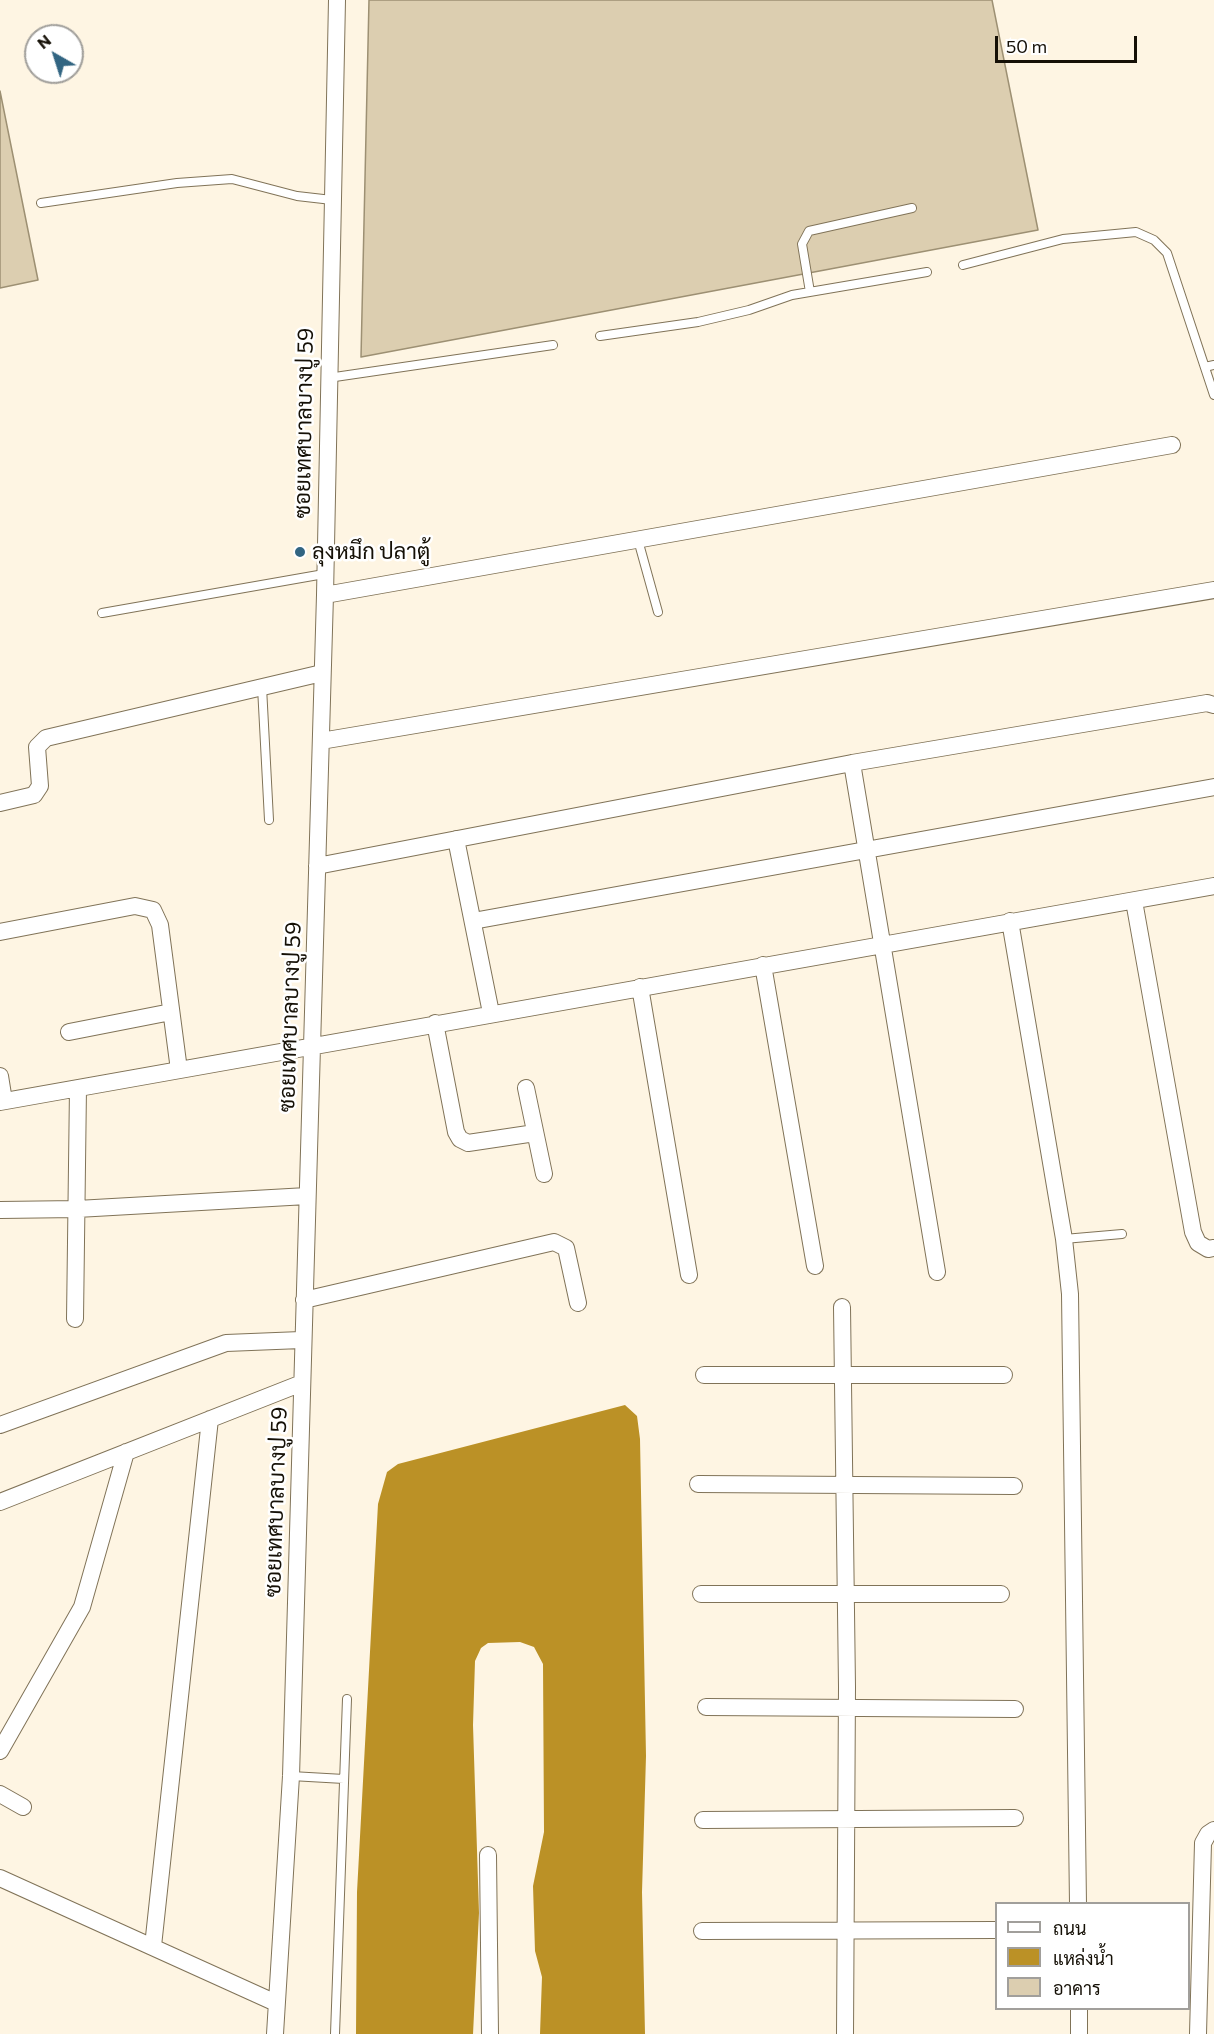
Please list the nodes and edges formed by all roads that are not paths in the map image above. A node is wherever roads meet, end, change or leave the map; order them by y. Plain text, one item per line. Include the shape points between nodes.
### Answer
1 (337, 0) edge
2 (332, 200) junction
3 (41, 203) dead end
4 (912, 208) dead end
5 (963, 265) dead end
6 (927, 272) dead end
7 (810, 292) junction
8 (600, 336) dead end
9 (553, 345) dead end
10 (1209, 366) edge
11 (328, 378) junction
12 (1214, 395) edge
13 (1172, 445) dead end
14 (638, 540) junction
15 (324, 574) junction
16 (1214, 590) edge
17 (324, 596) junction
18 (658, 612) dead end
19 (102, 614) dead end
20 (322, 672) junction
21 (262, 687) junction
22 (1214, 705) edge
23 (321, 741) junction
24 (852, 763) junction
25 (1214, 787) edge
26 (0, 803) edge
27 (269, 820) dead end
28 (456, 839) junction
29 (867, 850) junction
30 (317, 866) junction
31 (1214, 886) edge
32 (1134, 901) junction
33 (473, 921) junction
34 (1010, 921) junction
35 (0, 932) edge
36 (882, 946) junction
37 (763, 965) junction
38 (640, 987) junction
39 (171, 1012) junction
40 (491, 1013) junction
41 (435, 1023) junction
42 (69, 1032) dead end
43 (312, 1045) junction
44 (179, 1070) junction
45 (0, 1077) edge
46 (78, 1088) junction
47 (526, 1088) dead end
48 (2, 1102) edge
49 (536, 1133) junction
50 (544, 1174) dead end
51 (307, 1196) junction
52 (77, 1209) junction
53 (0, 1210) edge
54 (1122, 1234) dead end
55 (1064, 1239) junction
56 (1214, 1248) edge
57 (815, 1266) dead end
58 (938, 1272) dead end
59 (689, 1275) dead end
60 (304, 1300) junction
61 (578, 1304) dead end
62 (843, 1307) dead end
63 (75, 1319) dead end
64 (301, 1340) junction
65 (843, 1373) junction
66 (704, 1375) dead end
67 (1004, 1375) dead end
68 (302, 1383) junction
69 (210, 1419) junction
70 (0, 1425) edge
71 (126, 1452) junction
72 (698, 1484) dead end
73 (844, 1485) junction
74 (1014, 1486) dead end
75 (0, 1502) edge
76 (701, 1594) dead end
77 (1001, 1594) dead end
78 (846, 1596) junction
79 (347, 1699) dead end
80 (706, 1707) dead end
81 (846, 1707) junction
82 (1015, 1709) dead end
83 (0, 1751) edge
84 (291, 1776) junction
85 (344, 1779) junction
86 (0, 1794) edge
87 (23, 1807) dead end
88 (1015, 1818) dead end
89 (846, 1819) junction
90 (703, 1820) dead end
91 (1214, 1830) edge
92 (488, 1854) dead end
93 (0, 1878) edge
94 (1078, 1902) edge
95 (845, 1930) junction
96 (995, 1930) edge
97 (702, 1931) dead end
98 (153, 1946) junction
99 (1207, 1980) edge
100 (276, 2003) junction
101 (1079, 2010) edge
102 (275, 2034) edge
103 (335, 2034) edge
104 (490, 2034) edge
105 (845, 2034) edge
106 (1079, 2034) edge
107 (1198, 2034) edge

1 - 2 street, ซอยเทศบาลบางปู 59
2 - 3 lane via 297,196 232,179
2 - 11 street, ซอยเทศบาลบางปู 59
4 - 7 lane via 809,231 801,244
5 - 10 lane via 1064,239 1136,232 1154,240 1167,253
6 - 7 lane
7 - 8 lane via 698,322
9 - 11 lane
10 - 12 lane
11 - 15 street, ซอยเทศบาลบางปู 59
13 - 14 street
14 - 17 street
14 - 18 lane
15 - 17 street, ซอยเทศบาลบางปู 59
15 - 19 lane
16 - 23 street
17 - 20 street, ซอยเทศบาลบางปู 59
20 - 21 street
20 - 23 street, ซอยเทศบาลบางปู 59
21 - 26 street via 46,738 37,747 40,786 34,795
21 - 27 lane
22 - 24 street via 1207,703
23 - 30 street, ซอยเทศบาลบางปู 59
24 - 28 street
24 - 29 street
25 - 29 street
28 - 30 street
28 - 33 street
29 - 33 street
29 - 36 street
30 - 43 street, ซอยเทศบาลบางปู 59
31 - 32 street
32 - 34 street
32 - 56 street via 1193,1232 1197,1243
33 - 40 street
34 - 36 street
34 - 55 street
35 - 39 street via 135,906 153,910 160,925
36 - 37 street
36 - 58 street
37 - 38 street
37 - 57 street
38 - 40 street
38 - 59 street
39 - 42 street
39 - 44 street
40 - 41 street
41 - 43 street
41 - 49 street via 460,1139 468,1143
43 - 44 street
43 - 51 street, ซอยเทศบาลบางปู 59
44 - 46 street
45 - 48 street
46 - 48 street
46 - 52 street
47 - 49 street
49 - 50 street
51 - 52 street
51 - 60 street, ซอยเทศบาลบางปู 59
52 - 53 street
52 - 63 street
54 - 55 lane
55 - 94 street via 1070,1294
60 - 61 street via 554,1242 566,1248
60 - 64 street, ซอยเทศบาลบางปู 59
62 - 65 street
64 - 68 street, ซอยเทศบาลบางปู 59
64 - 70 street via 226,1343
65 - 66 street
65 - 67 street
65 - 73 street
68 - 69 street
68 - 84 street, ซอยเทศบาลบางปู 59
69 - 71 street
69 - 98 street
71 - 75 street
71 - 83 street via 82,1607
72 - 73 street
73 - 74 street
73 - 78 street
76 - 78 street
77 - 78 street
78 - 81 street
79 - 85 lane
80 - 81 street
81 - 82 street
81 - 89 street
84 - 85 lane
84 - 100 street, ซอยเทศบาลบางปู 59
85 - 103 lane
86 - 87 street
88 - 89 street
89 - 90 street
89 - 95 street
91 - 99 street via 1203,1843
92 - 104 street
93 - 98 street
95 - 96 street
95 - 97 street
95 - 105 street
98 - 100 street
99 - 107 street
100 - 102 street, ซอยเทศบาลบางปู 59
101 - 106 street

